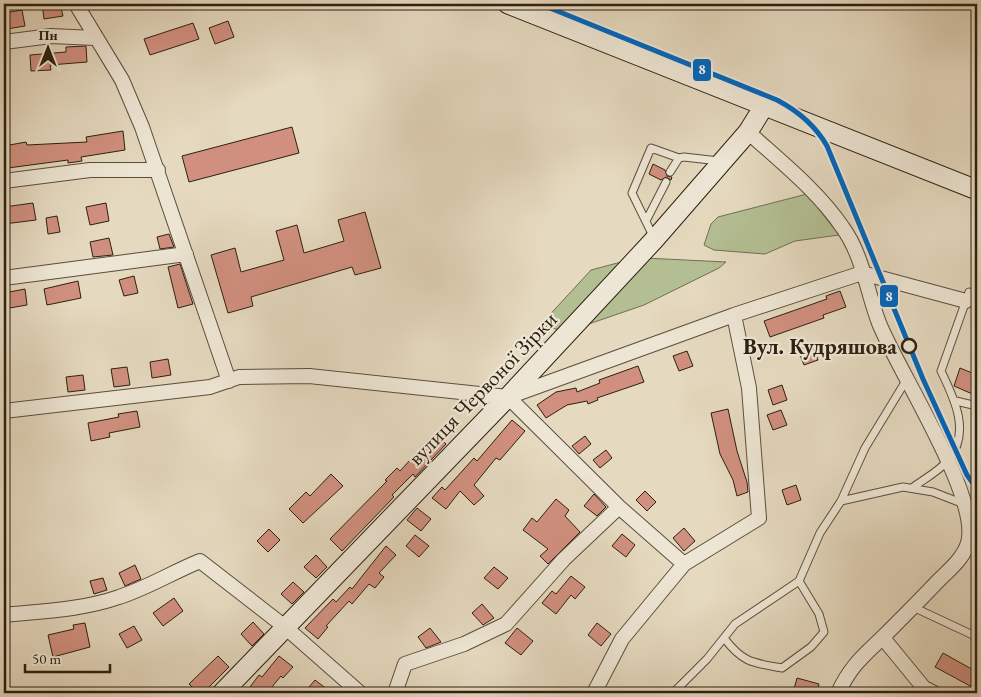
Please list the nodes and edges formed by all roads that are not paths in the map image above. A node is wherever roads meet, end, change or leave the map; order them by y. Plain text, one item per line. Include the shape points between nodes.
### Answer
1 (76, 4) edge
2 (508, 4) edge
3 (95, 38) junction
4 (4, 42) edge
5 (764, 106) junction
6 (748, 132) junction
7 (679, 158) junction
8 (724, 161) junction
9 (158, 170) junction
10 (670, 172) dead end
11 (4, 181) edge
12 (666, 182) dead end
13 (977, 190) edge
14 (646, 221) junction
15 (654, 240) junction
16 (186, 254) junction
17 (862, 273) junction
18 (4, 278) edge
19 (972, 298) edge
20 (734, 315) junction
21 (906, 379) junction
22 (229, 381) junction
23 (508, 397) junction
24 (956, 401) junction
25 (977, 406) edge
26 (4, 411) edge
27 (950, 459) junction
28 (912, 488) junction
29 (841, 500) junction
30 (967, 506) junction
31 (620, 508) junction
32 (977, 550) edge
33 (956, 563) junction
34 (684, 564) junction
35 (799, 581) junction
36 (913, 607) junction
37 (4, 615) edge
38 (285, 627) junction
39 (977, 637) edge
40 (724, 638) junction
41 (882, 638) junction
42 (222, 693) edge
43 (360, 693) edge
44 (395, 693) edge
45 (594, 693) edge
46 (673, 693) edge
47 (838, 693) edge
48 (934, 693) edge

1 - 3 street
2 - 5 street
3 - 4 street via 51,36
3 - 9 street via 126,88
5 - 6 street, вулиця Червоної Зірки
5 - 13 street
6 - 8 street, вулиця Червоної Зірки
6 - 17 street via 807,186 843,228 855,248
7 - 8 lane via 690,156 710,162
7 - 10 lane
7 - 14 lane via 651,148 632,193
8 - 15 street, вулиця Червоної Зірки
9 - 11 street via 90,170
9 - 16 street
12 - 14 lane
14 - 15 lane
15 - 23 street, вулиця Червоної Зірки
16 - 18 street
16 - 22 street
17 - 19 street
17 - 20 street
17 - 21 street via 880,324
19 - 24 lane via 941,371
20 - 23 street
20 - 34 street via 749,388 759,518
21 - 27 street
21 - 29 lane via 865,448
22 - 23 street via 239,377 309,376
22 - 26 street via 210,387
23 - 31 street
23 - 38 street, вулиця Червоної Зірки
24 - 25 lane
24 - 27 lane via 960,430
27 - 28 lane
27 - 30 street
28 - 29 lane via 889,489
28 - 30 lane via 933,492
29 - 35 lane via 820,534
30 - 33 street via 969,542
31 - 34 street
31 - 44 street via 564,559 506,624 464,644 405,664
32 - 33 street
33 - 36 street
34 - 45 street via 622,640
35 - 40 lane via 735,624
35 - 40 lane via 819,614 824,632 811,647 782,668 751,663
36 - 39 lane
36 - 41 street
37 - 38 street via 98,604 200,561
38 - 42 street, вулиця Червоної Зірки
38 - 43 street
40 - 46 lane
41 - 47 street via 850,669
41 - 48 street via 924,688

